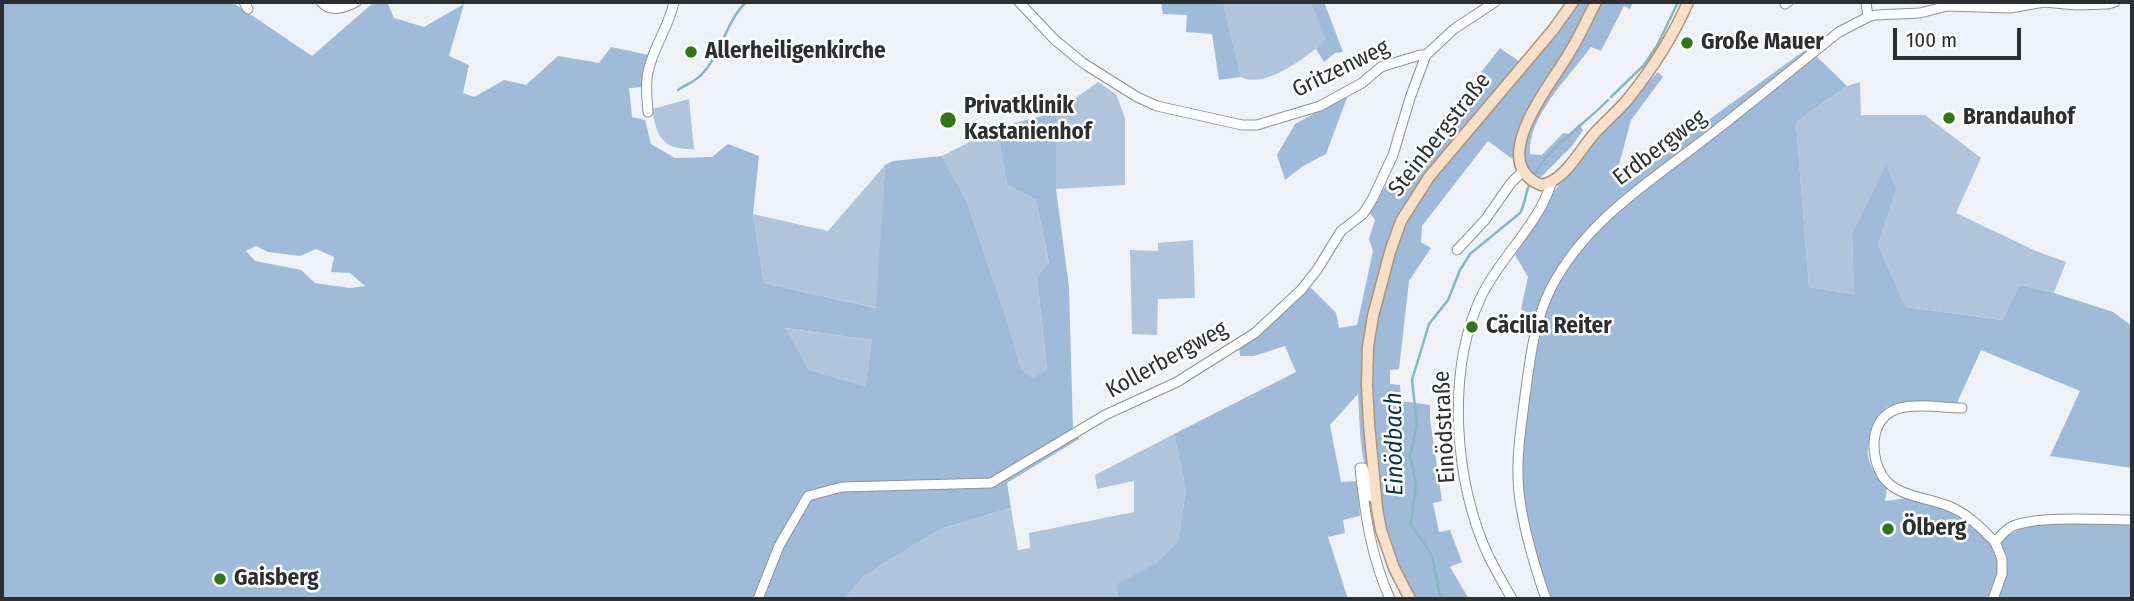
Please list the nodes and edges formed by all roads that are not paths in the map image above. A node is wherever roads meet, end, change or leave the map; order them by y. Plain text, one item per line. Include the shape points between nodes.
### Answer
1 (320, 2) edge
2 (356, 2) edge
3 (674, 2) edge
4 (1019, 2) edge
5 (1495, 2) edge
6 (1573, 2) edge
7 (1596, 2) edge
8 (1688, 2) edge
9 (1866, 2) edge
10 (2115, 2) edge
11 (1868, 17) junction
12 (1426, 55) junction
13 (648, 112) dead end
14 (1525, 174) junction
15 (1546, 184) junction
16 (1457, 250) dead end
17 (1962, 408) dead end
18 (1376, 497) junction
19 (2132, 520) edge
20 (1995, 542) junction
21 (758, 599) edge
22 (1390, 599) edge
23 (1409, 599) edge
24 (1512, 599) edge
25 (1546, 599) edge
26 (1993, 599) edge

1 - 2 street via 335,9
3 - 13 street via 648,73
4 - 12 street, Gritzenweg via 1083,63 1137,97 1157,106 1242,125 1257,125 1320,106 1362,83 1381,66
5 - 12 street, Kollerbergweg via 1454,29
6 - 18 main road, Steinbergstraße via 1429,177 1397,228 1368,347
7 - 14 main road via 1522,133 1518,150
8 - 15 main road via 1665,47 1628,99 1559,177
9 - 11 street
10 - 11 street, Erdbergweg via 1947,6
11 - 25 street, Erdbergweg via 1839,32 1619,204 1551,287 1535,330 1518,477
12 - 21 street, Kollerbergweg via 1393,155 1373,198 1363,214 1341,231 1301,290 1255,333 1177,382 1105,415 991,483 842,487 808,496 779,546
14 - 15 main road
14 - 16 street via 1511,183
15 - 24 street, Einödstraße via 1530,226 1482,296 1465,340 1460,371 1466,485 1488,556
17 - 20 street via 1905,406 1889,412 1875,433 1875,459 1880,476 1891,487 1953,508 1970,517
18 - 22 street via 1371,497 1360,468 1366,523
18 - 23 main road, Steinbergstraße via 1381,530
19 - 20 street via 2021,524 2009,528
20 - 26 street via 2003,559

